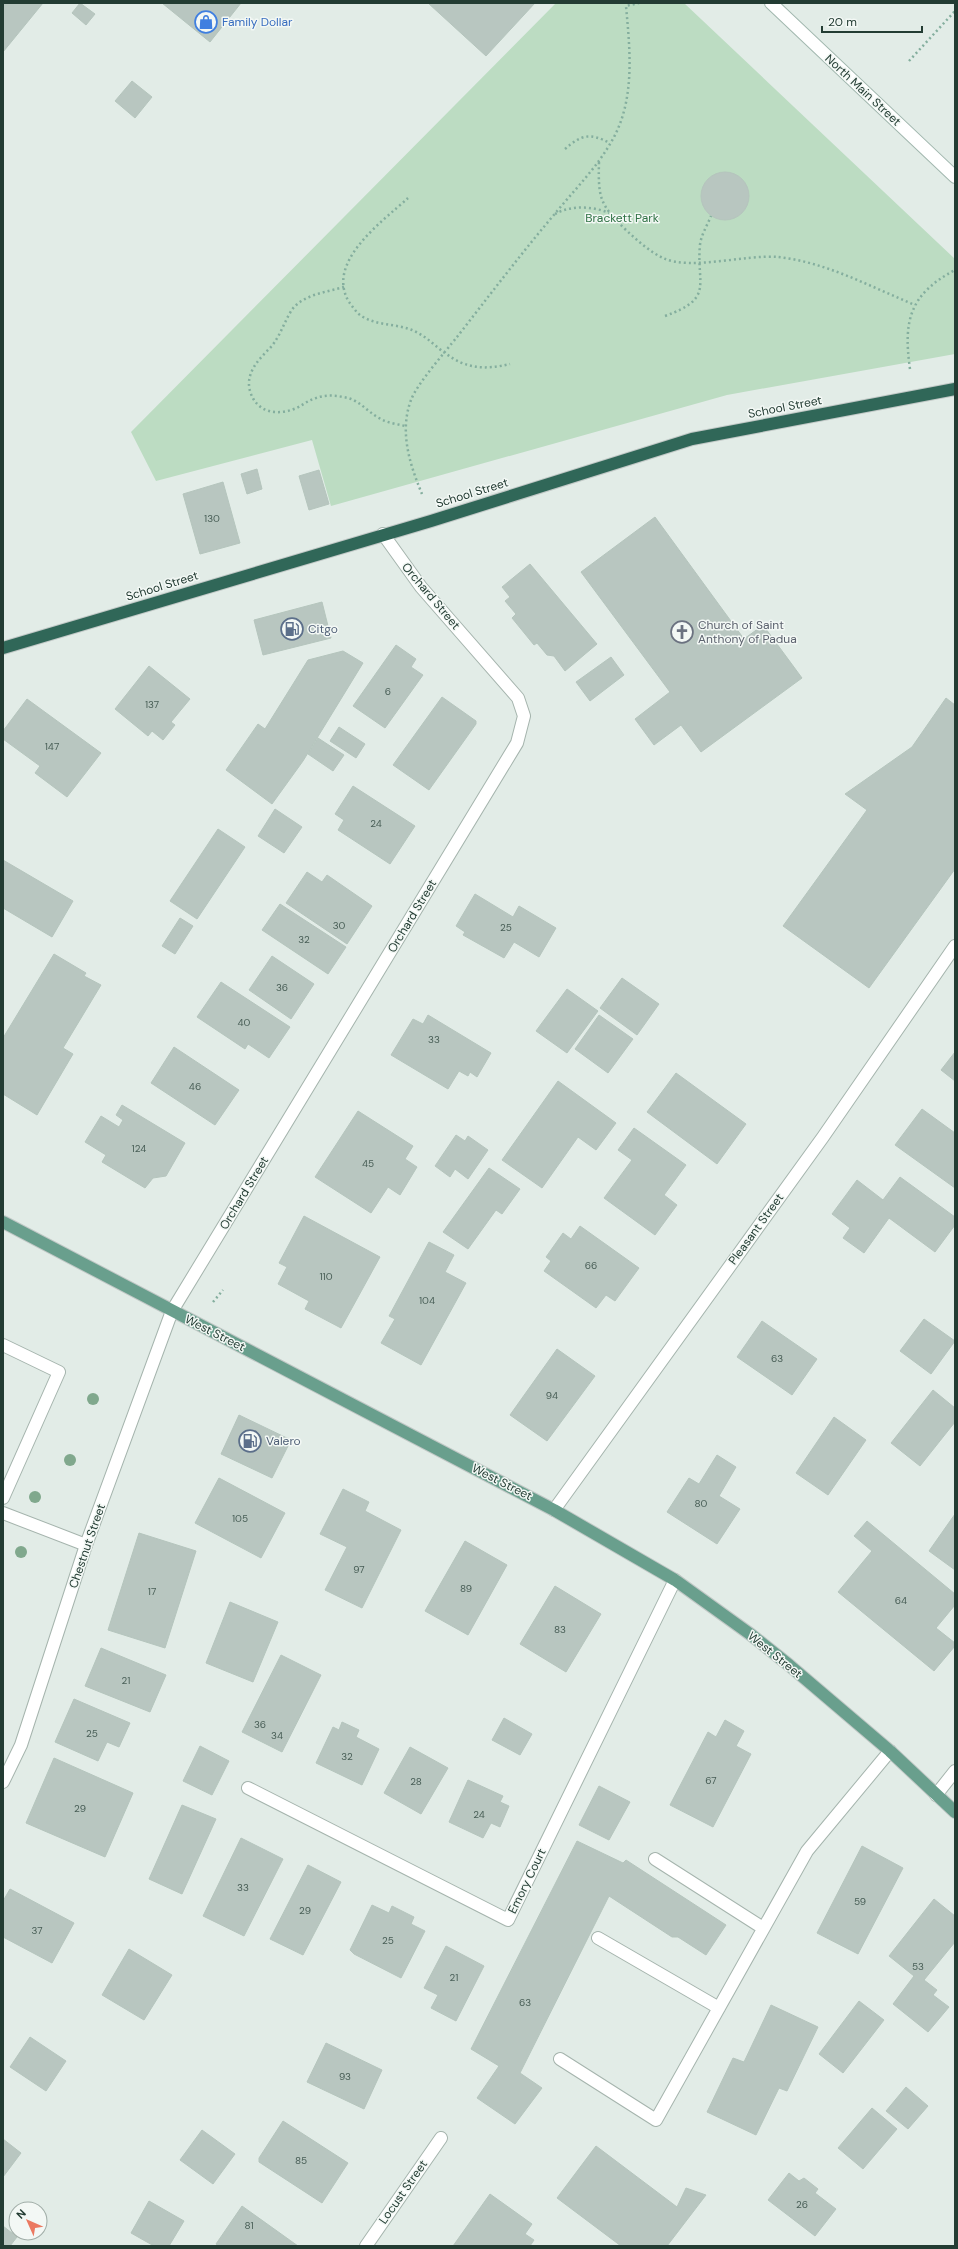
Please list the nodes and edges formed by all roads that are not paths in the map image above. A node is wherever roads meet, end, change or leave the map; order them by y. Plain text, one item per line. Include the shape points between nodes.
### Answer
1 (771, 3) edge
2 (955, 178) edge
3 (955, 389) edge
4 (383, 534) junction
5 (3, 648) edge
6 (955, 946) edge
7 (3, 1222) edge
8 (172, 1311) junction
9 (3, 1345) edge
10 (3, 1498) edge
11 (554, 1510) junction
12 (3, 1513) edge
13 (86, 1545) junction
14 (675, 1580) junction
15 (890, 1751) junction
16 (955, 1771) edge
17 (3, 1782) edge
18 (248, 1788) dead end
19 (936, 1795) junction
20 (955, 1812) edge
21 (655, 1860) dead end
22 (763, 1928) junction
23 (598, 1938) dead end
24 (719, 2008) junction
25 (560, 2059) dead end
26 (441, 2138) dead end
27 (366, 2246) edge

1 - 2 street, North Main Street
3 - 4 highway, School Street via 692,439
4 - 5 highway, School Street
4 - 8 street, Orchard Street via 421,587 518,698 524,716 517,743
6 - 11 street, Pleasant Street via 823,1137
7 - 8 main road, West Street
8 - 11 main road, West Street
8 - 13 street, Chestnut Street
9 - 10 street via 59,1372
11 - 14 main road, West Street
12 - 13 street
13 - 17 street, Chestnut Street via 21,1745
14 - 15 main road, West Street via 750,1634
14 - 18 street, Emory Court via 508,1920
15 - 19 main road, West Street
15 - 22 street via 807,1851
16 - 19 street
19 - 20 main road, West Street
21 - 22 street
22 - 24 street
23 - 24 street
24 - 25 street via 656,2120
26 - 27 street, Locust Street

